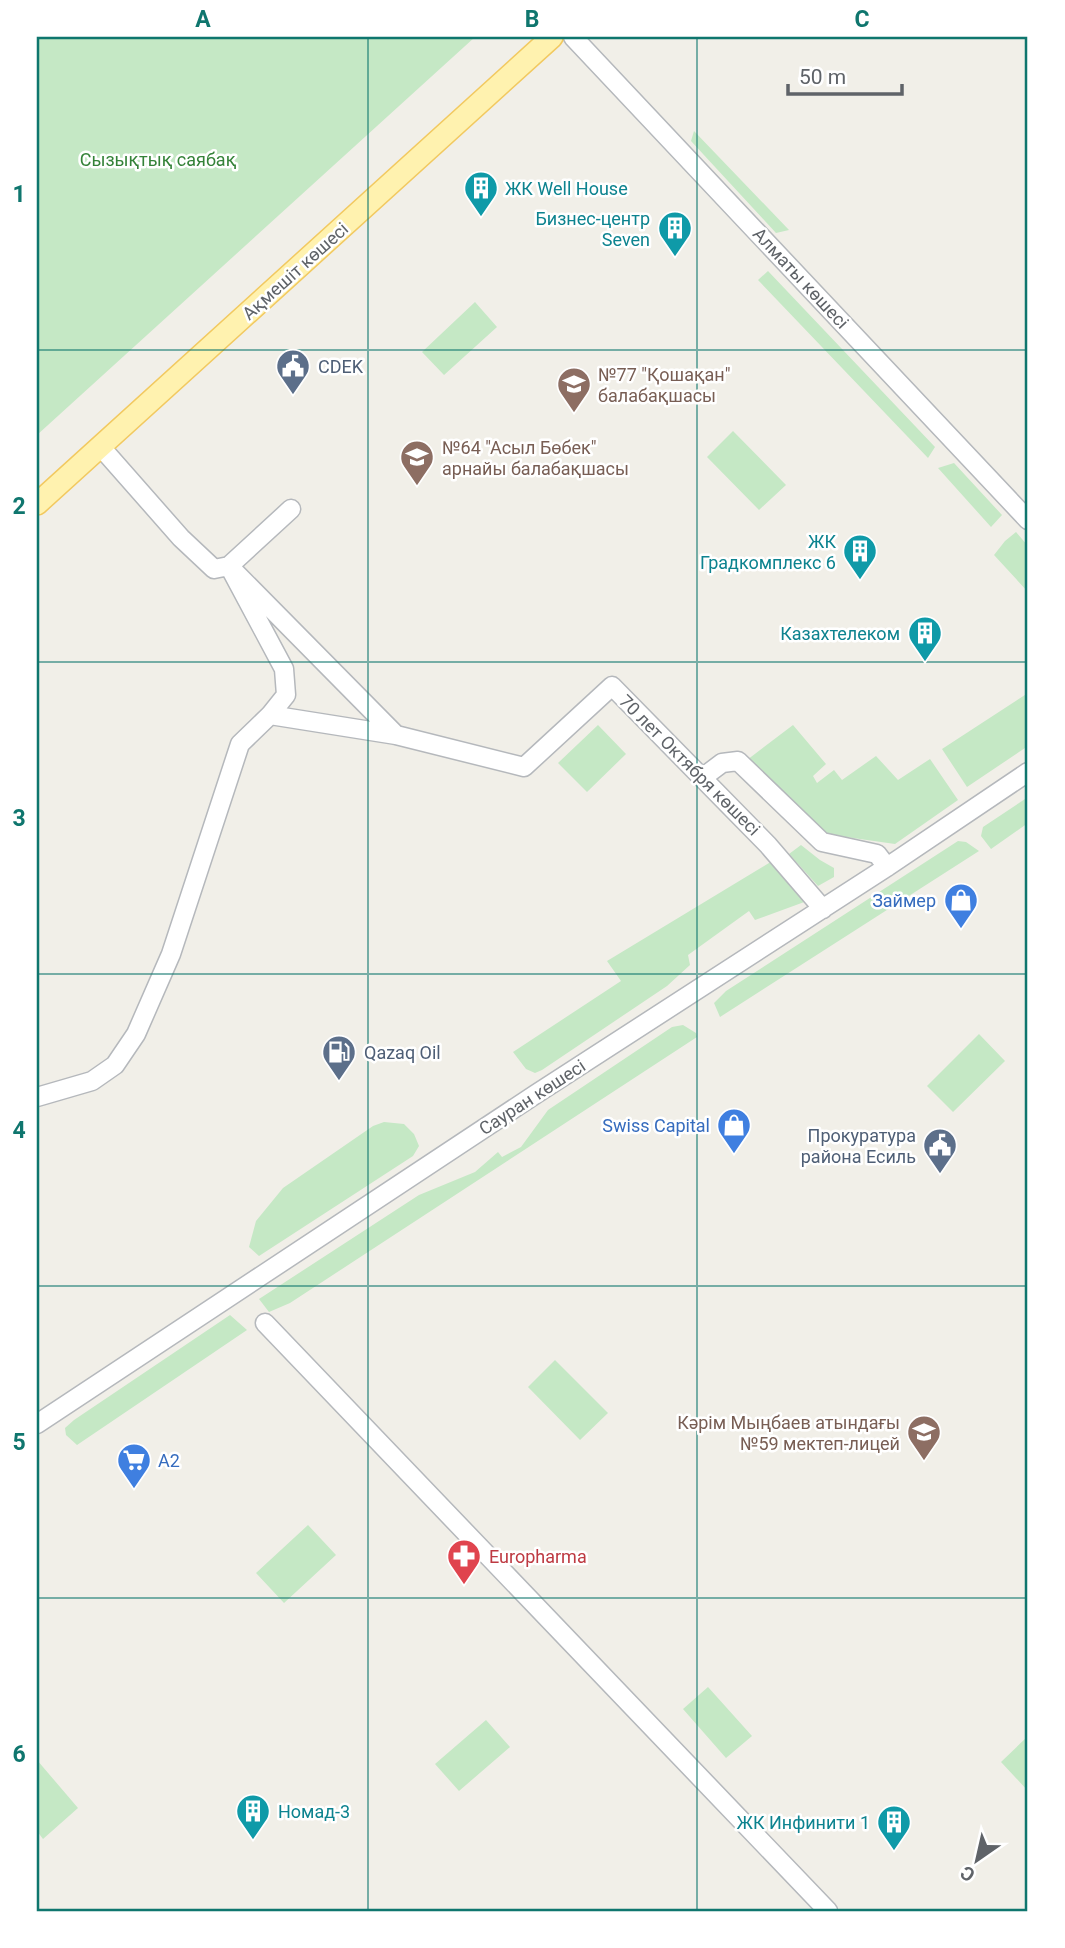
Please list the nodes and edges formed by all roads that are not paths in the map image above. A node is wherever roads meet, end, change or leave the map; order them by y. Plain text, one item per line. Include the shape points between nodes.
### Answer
1 (552, 37) edge
2 (573, 37) edge
3 (100, 446) junction
4 (37, 504) edge
5 (291, 509) dead end
6 (1028, 520) edge
7 (229, 566) junction
8 (270, 715) junction
9 (396, 735) junction
10 (1028, 772) edge
11 (702, 778) junction
12 (887, 867) junction
13 (822, 909) junction
14 (37, 1097) edge
15 (265, 1323) dead end
16 (37, 1424) edge
17 (828, 1911) edge

1 - 3 main road, Ақмешіт көшесі
2 - 6 street, Алматы көшесі
3 - 4 main road, Ақмешіт көшесі
3 - 7 street via 214,569
5 - 7 street
7 - 8 street via 284,669 286,695
7 - 9 street
8 - 9 street, 70 лет Октября көшесі
8 - 14 street via 240,744 171,954 136,1034 115,1065 92,1081
9 - 11 street, 70 лет Октября көшесі via 524,767 612,686
10 - 12 street, Сауран көшесі
11 - 12 street via 722,763 738,761 822,842 877,854
11 - 13 street, 70 лет Октября көшесі
12 - 13 street, Сауран көшесі
13 - 16 street, Сауран көшесі
15 - 17 street

